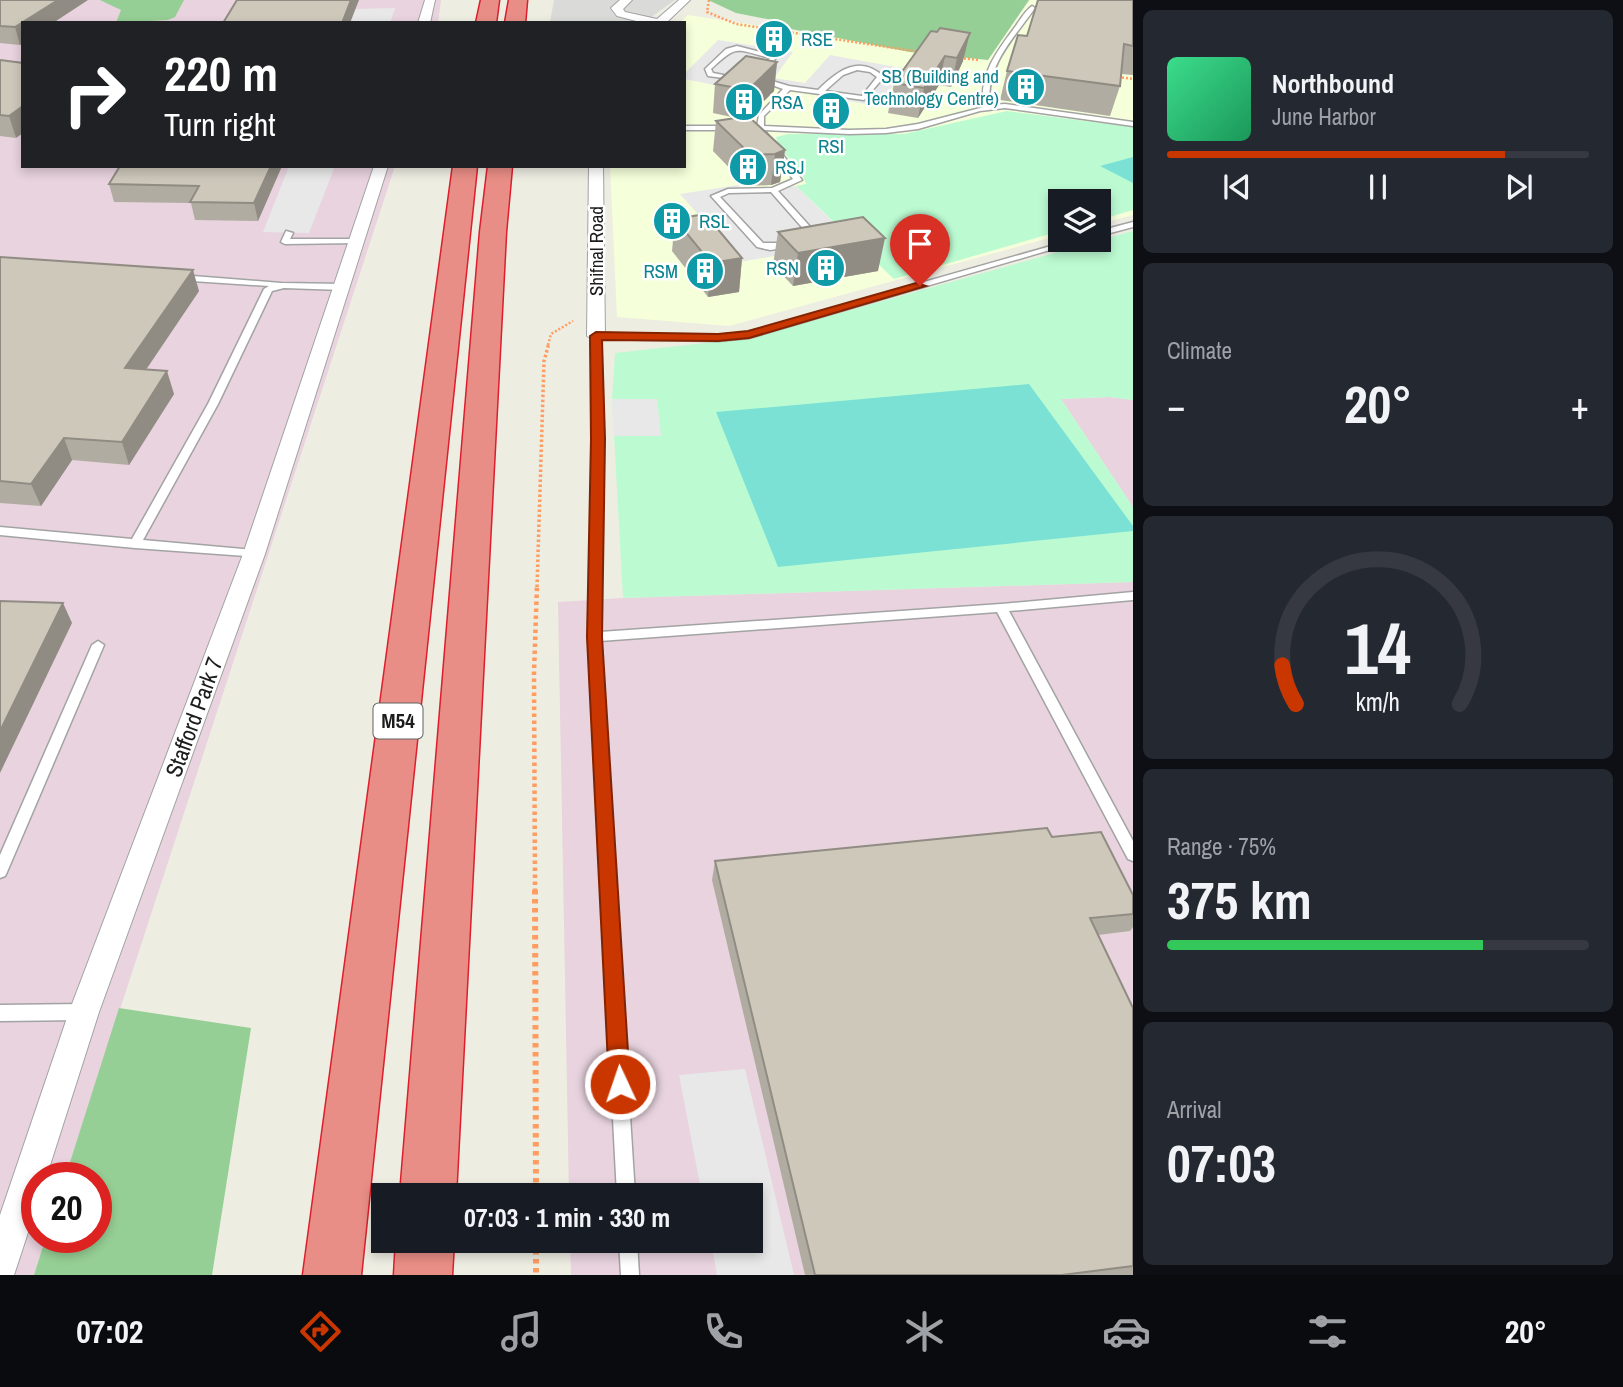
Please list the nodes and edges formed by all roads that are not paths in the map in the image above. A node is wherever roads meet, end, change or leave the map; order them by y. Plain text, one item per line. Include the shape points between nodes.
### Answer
1 (430, 0) edge
2 (490, 0) edge
3 (518, 0) edge
4 (626, 0) edge
5 (685, 0) edge
6 (1032, 8) edge
7 (425, 21) edge
8 (486, 21) edge
9 (515, 21) edge
10 (651, 21) edge
11 (661, 21) edge
12 (756, 80) junction
13 (788, 88) junction
14 (820, 92) junction
15 (987, 106) junction
16 (1133, 124) edge
17 (686, 128) edge
18 (735, 128) edge
19 (748, 128) edge
20 (761, 128) junction
21 (380, 168) edge
22 (465, 168) edge
23 (500, 168) edge
24 (596, 168) edge
25 (773, 190) junction
26 (1133, 225) edge
27 (1111, 231) edge
28 (289, 233) dead end
29 (358, 242) junction
30 (1048, 249) edge
31 (164, 277) edge
32 (284, 285) junction
33 (343, 288) junction
34 (596, 336) junction
35 (0, 531) edge
36 (135, 544) junction
37 (254, 554) junction
38 (1133, 596) edge
39 (1001, 608) junction
40 (594, 637) junction
41 (98, 645) dead end
42 (1133, 855) edge
43 (0, 872) edge
44 (85, 1012) junction
45 (0, 1013) edge
46 (429, 1183) edge
47 (625, 1183) edge
48 (424, 1253) edge
49 (629, 1253) edge
50 (0, 1266) edge
51 (332, 1275) edge
52 (423, 1275) edge
53 (630, 1275) edge

1 - 7 street
2 - 8 highway
3 - 9 highway
4 - 10 street via 617,8 621,14
5 - 11 street
6 - 15 lane via 994,61 986,87
12 - 12 lane via 773,55 737,48 708,69 710,75
12 - 13 lane
13 - 14 lane
13 - 20 lane via 761,116
14 - 14 lane via 864,98 881,77 869,70 848,69
15 - 16 lane via 1032,108
15 - 20 lane via 901,130
17 - 18 lane
19 - 20 lane
20 - 25 lane via 765,141 798,180
21 - 29 street, Stafford Park 7
22 - 51 highway, M54
23 - 46 highway
24 - 34 street, Shifnal Road
25 - 25 lane via 806,227 813,238 760,245 715,196 728,191
26 - 27 lane
28 - 29 lane via 285,242
29 - 33 street, Stafford Park 7
30 - 34 lane via 749,335
31 - 32 lane
32 - 33 lane
32 - 36 lane via 268,289 213,404
33 - 37 street, Stafford Park 7
34 - 40 lane
35 - 36 lane
36 - 37 lane
37 - 44 street, Stafford Park 7
38 - 39 lane
39 - 40 lane
39 - 42 lane
40 - 47 lane
41 - 43 lane
44 - 45 lane
44 - 50 street, Stafford Park 7
48 - 52 highway
49 - 53 lane

